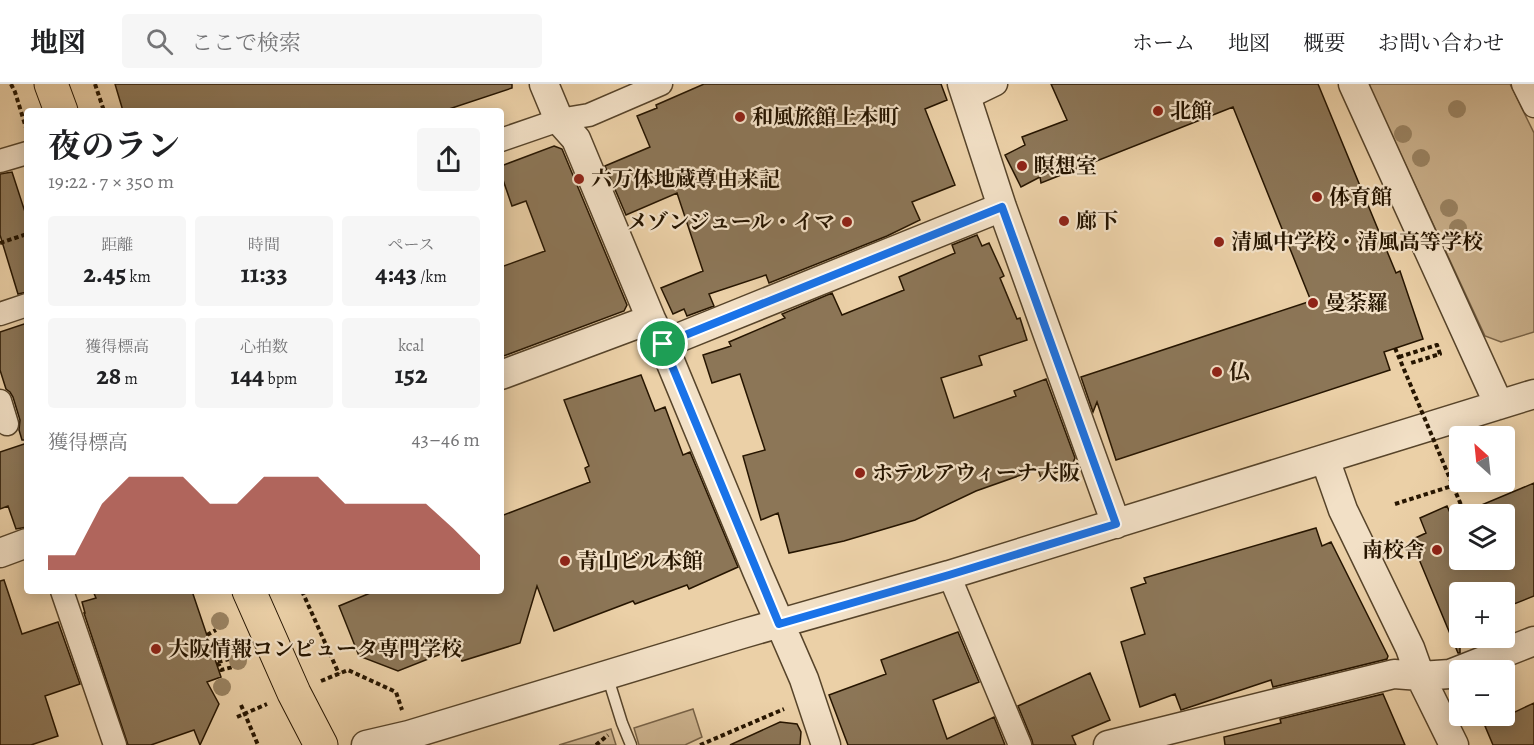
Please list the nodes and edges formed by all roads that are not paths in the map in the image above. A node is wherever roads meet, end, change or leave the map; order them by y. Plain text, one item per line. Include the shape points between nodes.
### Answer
1 (51, 84) edge
2 (544, 84) edge
3 (661, 84) edge
4 (996, 84) edge
5 (1353, 84) edge
6 (1524, 84) edge
7 (965, 91) edge
8 (1534, 106) edge
9 (59, 108) edge
10 (559, 120) junction
11 (504, 139) edge
12 (24, 154) edge
13 (0, 161) edge
14 (1002, 207) junction
15 (24, 306) edge
16 (0, 314) edge
17 (657, 332) junction
18 (504, 374) edge
19 (1534, 394) edge
20 (0, 401) edge
21 (1499, 405) junction
22 (7, 424) dead end
23 (1325, 459) junction
24 (1116, 524) junction
25 (24, 544) edge
26 (0, 553) edge
27 (949, 575) junction
28 (63, 594) edge
29 (250, 594) edge
30 (779, 624) junction
31 (1534, 641) edge
32 (607, 675) junction
33 (1420, 675) junction
34 (115, 745) edge
35 (321, 745) edge
36 (366, 745) edge
37 (631, 745) edge
38 (826, 745) edge
39 (1020, 745) edge
40 (1108, 745) edge
41 (1454, 745) edge

1 - 9 main road
2 - 10 street
3 - 10 street via 589,115
4 - 7 street
5 - 21 street
6 - 8 street
7 - 14 street
10 - 11 street
10 - 17 street via 576,139
12 - 13 street
14 - 17 street
14 - 24 street
15 - 16 street
17 - 18 street
17 - 30 street
19 - 21 street
20 - 22 street
21 - 23 street
23 - 24 street
23 - 33 street via 1343,510
24 - 27 street
25 - 26 street
27 - 30 street
27 - 39 street
28 - 34 street
29 - 35 main road
30 - 32 street
30 - 38 street via 804,679
31 - 33 street via 1450,674
32 - 36 street
32 - 37 lane
33 - 40 street via 1394,674
33 - 41 street

